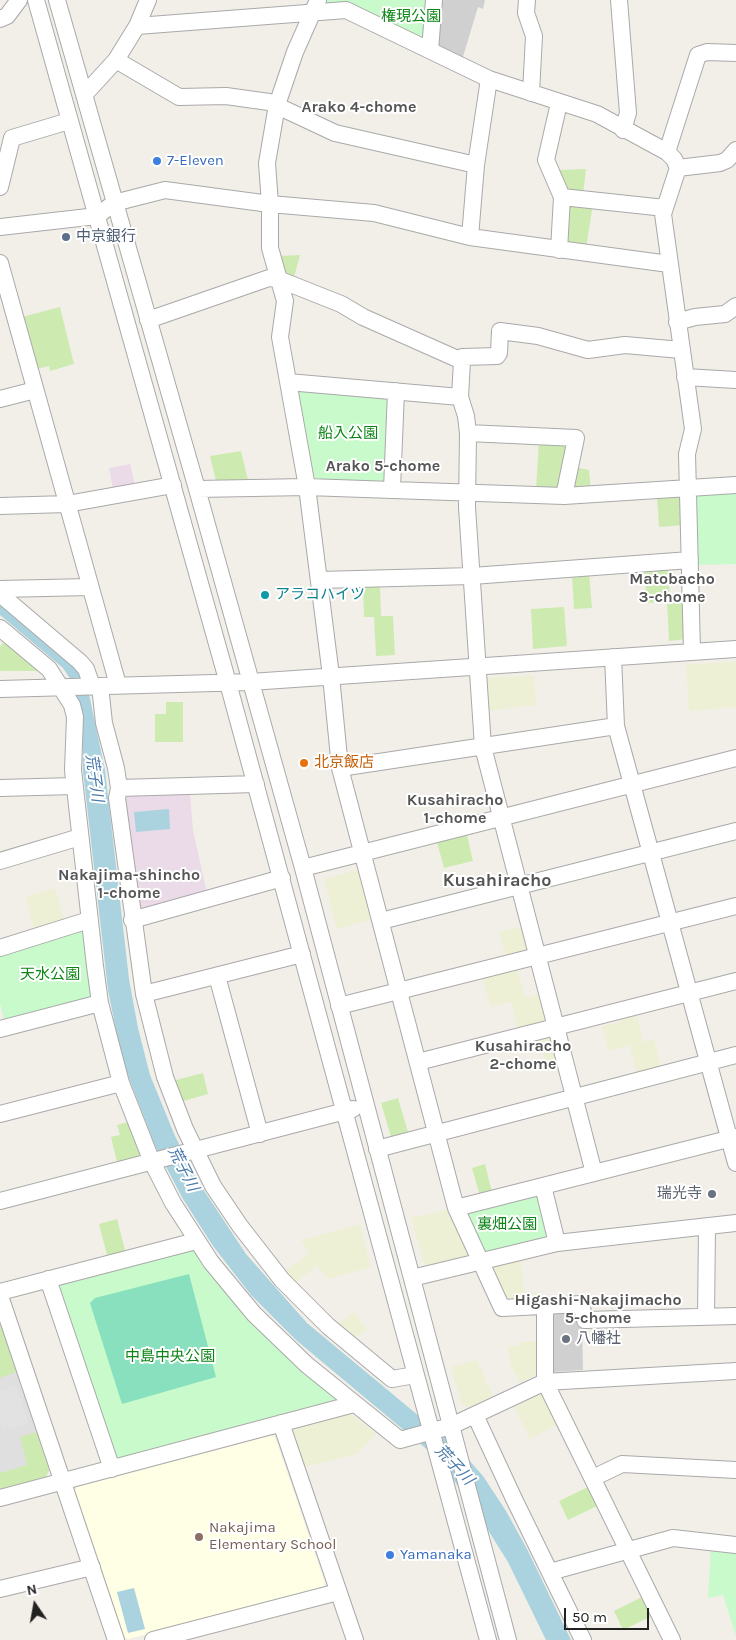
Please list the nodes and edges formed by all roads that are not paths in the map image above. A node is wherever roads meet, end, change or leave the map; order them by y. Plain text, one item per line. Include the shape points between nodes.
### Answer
1 (19, 0) edge
2 (36, 0) edge
3 (57, 0) edge
4 (148, 0) edge
5 (434, 0) edge
6 (527, 0) edge
7 (617, 1) edge
8 (316, 6) edge
9 (0, 19) edge
10 (137, 26) junction
11 (430, 50) junction
12 (736, 53) edge
13 (116, 60) junction
14 (489, 79) junction
15 (531, 93) junction
16 (84, 95) junction
17 (559, 103) junction
18 (277, 105) junction
19 (69, 121) junction
20 (623, 130) junction
21 (736, 150) edge
22 (667, 152) junction
23 (476, 165) junction
24 (678, 168) junction
25 (0, 187) edge
26 (562, 197) junction
27 (114, 203) junction
28 (270, 204) junction
29 (665, 208) junction
30 (97, 216) junction
31 (0, 227) edge
32 (470, 237) junction
33 (559, 250) junction
34 (0, 263) edge
35 (669, 264) junction
36 (278, 279) junction
37 (736, 306) edge
38 (6, 309) edge
39 (148, 320) junction
40 (677, 322) junction
41 (681, 350) junction
42 (462, 361) junction
43 (685, 377) junction
44 (736, 380) edge
45 (288, 382) junction
46 (36, 390) junction
47 (396, 391) junction
48 (460, 397) junction
49 (0, 399) edge
50 (468, 434) junction
51 (173, 485) junction
52 (736, 485) edge
53 (307, 487) junction
54 (688, 488) junction
55 (197, 489) junction
56 (392, 489) junction
57 (466, 491) junction
58 (564, 496) junction
59 (67, 504) junction
60 (0, 506) edge
61 (690, 560) junction
62 (472, 576) junction
63 (319, 580) junction
64 (90, 587) junction
65 (0, 589) edge
66 (0, 594) edge
67 (0, 628) edge
68 (736, 648) edge
69 (692, 651) junction
70 (613, 657) junction
71 (478, 667) junction
72 (331, 676) junction
73 (250, 682) junction
74 (228, 683) junction
75 (96, 686) junction
76 (118, 686) junction
77 (66, 687) junction
78 (0, 689) edge
79 (616, 726) junction
80 (483, 747) junction
81 (736, 758) edge
82 (340, 768) junction
83 (256, 784) junction
84 (632, 784) junction
85 (74, 786) junction
86 (0, 788) edge
87 (119, 788) junction
88 (501, 817) junction
89 (736, 831) edge
90 (80, 837) junction
91 (651, 852) junction
92 (363, 853) junction
93 (0, 861) edge
94 (303, 868) junction
95 (282, 878) junction
96 (519, 886) junction
97 (736, 906) edge
98 (89, 920) junction
99 (132, 920) junction
100 (381, 921) junction
101 (670, 922) junction
102 (0, 948) edge
103 (302, 954) junction
104 (537, 956) junction
105 (216, 976) junction
106 (736, 981) edge
107 (399, 990) junction
108 (690, 993) junction
109 (144, 994) junction
110 (100, 1004) junction
111 (339, 1006) junction
112 (1, 1025) edge
113 (556, 1027) junction
114 (736, 1055) edge
115 (418, 1062) junction
116 (709, 1062) junction
117 (121, 1083) junction
118 (574, 1097) junction
119 (366, 1105) junction
120 (344, 1111) junction
121 (0, 1114) edge
122 (437, 1133) junction
123 (260, 1134) junction
124 (733, 1138) edge
125 (377, 1149) junction
126 (193, 1151) junction
127 (155, 1161) junction
128 (736, 1163) edge
129 (594, 1173) junction
130 (543, 1186) junction
131 (0, 1201) edge
132 (456, 1208) junction
133 (736, 1223) edge
134 (708, 1227) junction
135 (196, 1241) junction
136 (557, 1243) junction
137 (480, 1262) junction
138 (412, 1278) junction
139 (48, 1280) junction
140 (0, 1292) edge
141 (0, 1296) edge
142 (545, 1306) junction
143 (706, 1316) junction
144 (736, 1316) edge
145 (736, 1371) edge
146 (415, 1375) junction
147 (545, 1382) junction
148 (354, 1404) junction
149 (475, 1414) junction
150 (281, 1423) junction
151 (441, 1429) junction
152 (112, 1468) junction
153 (736, 1470) edge
154 (593, 1478) junction
155 (63, 1482) junction
156 (0, 1498) edge
157 (736, 1544) edge
158 (628, 1551) junction
159 (92, 1567) junction
160 (550, 1572) junction
161 (0, 1588) edge
162 (338, 1592) junction
163 (116, 1640) edge
164 (153, 1640) edge
165 (356, 1640) edge
166 (488, 1640) edge
167 (508, 1640) edge
168 (584, 1640) edge
169 (672, 1640) edge

1 - 9 street via 7,16
2 - 19 street
3 - 16 street
4 - 10 street
5 - 11 street
6 - 15 street via 526,13 534,36
7 - 20 street via 628,113
8 - 10 street
8 - 11 street via 346,10
8 - 18 street via 294,52
10 - 13 street
11 - 14 street
12 - 22 street via 707,52 698,55
13 - 16 street
13 - 18 street via 179,97 226,96
14 - 15 street
14 - 23 street
15 - 17 street
16 - 27 street
17 - 20 street via 597,114
17 - 26 street via 546,160
18 - 23 street via 335,133
18 - 28 street via 267,163
19 - 25 street via 12,138
19 - 30 street
20 - 22 street
21 - 24 street via 720,163
22 - 24 street
23 - 32 street
24 - 29 street
26 - 29 street
26 - 33 street
27 - 28 street via 165,190
27 - 30 street
27 - 39 street
28 - 32 street via 374,213
28 - 36 street via 270,248
29 - 35 street
30 - 31 street
30 - 51 street
32 - 33 street
33 - 35 street
34 - 38 street
35 - 40 street
36 - 39 street via 268,278
36 - 42 street via 341,304
36 - 45 street via 286,302 280,337
37 - 40 street via 725,314
38 - 46 street
39 - 55 street
40 - 41 street
41 - 42 street via 625,345 588,350 538,336 500,331 500,353 497,356 462,357
41 - 43 street
42 - 48 street
43 - 44 street
43 - 54 street via 693,429 688,454
45 - 47 street
45 - 53 street
46 - 49 street
46 - 59 street
47 - 48 street
47 - 56 street
48 - 50 street
50 - 57 street
50 - 58 street via 576,438
51 - 59 street
51 - 74 street
52 - 54 street
53 - 55 street
53 - 56 street
53 - 63 street
54 - 58 street
54 - 61 street
55 - 73 street
56 - 57 street
57 - 58 street
57 - 62 street
59 - 60 street
59 - 64 street
61 - 62 street
61 - 69 street
62 - 63 street
62 - 71 street
63 - 72 street
64 - 65 street
64 - 76 street
66 - 75 street via 80,662
67 - 77 street
68 - 69 street
69 - 70 street
70 - 71 street
70 - 79 street
71 - 72 street
71 - 80 street
72 - 73 street
72 - 82 street
73 - 74 street
73 - 94 street
74 - 76 street
74 - 83 street
75 - 76 street
75 - 77 street
75 - 87 street
77 - 78 street
77 - 85 street via 75,717
79 - 80 street
79 - 84 street
80 - 82 street
80 - 88 street
81 - 84 street
82 - 92 street
83 - 87 street
83 - 95 street
84 - 88 street
84 - 91 street
85 - 86 street
85 - 90 street
87 - 99 street via 117,798
88 - 92 street
88 - 96 street
89 - 91 street
90 - 93 street
90 - 98 street
91 - 96 street
91 - 101 street
92 - 94 street
92 - 100 street
94 - 111 street
95 - 99 street
95 - 103 street
96 - 100 street
96 - 104 street
97 - 101 street
98 - 102 street
98 - 110 street
99 - 109 street
100 - 107 street
101 - 104 street
101 - 108 street
103 - 105 street
103 - 120 street
104 - 107 street
104 - 113 street
105 - 109 street
105 - 123 street
106 - 108 street
107 - 111 street
107 - 115 street
108 - 113 street
108 - 116 street
109 - 126 street via 164,1077
110 - 112 street
110 - 117 street
111 - 119 street
113 - 115 street
113 - 118 street
114 - 116 street
115 - 122 street
116 - 118 street
116 - 124 street
117 - 121 street
117 - 127 street
118 - 122 street
118 - 129 street
119 - 120 street
119 - 125 street
120 - 123 street
120 - 146 street
122 - 125 street
122 - 132 street
123 - 126 street
124 - 128 street
124 - 129 street
125 - 138 street
126 - 127 street
126 - 146 street via 240,1226 282,1280 328,1326 392,1379
127 - 131 street
127 - 135 street via 173,1203
129 - 130 street
130 - 132 street
130 - 136 street
132 - 137 street
133 - 134 street
134 - 136 street
134 - 143 street
135 - 139 street
135 - 148 street via 254,1314
136 - 137 street
137 - 138 street
137 - 142 street via 502,1308
138 - 151 street
139 - 140 street
139 - 152 street
141 - 155 street
142 - 143 street via 581,1304 586,1320
142 - 147 street
143 - 144 street
145 - 147 street
146 - 151 street
147 - 149 street
147 - 154 street
148 - 150 street
148 - 151 street via 403,1439
149 - 151 street
149 - 160 street
150 - 152 street
150 - 162 street
151 - 166 street via 442,1472
151 - 167 street via 474,1514
152 - 155 street
153 - 154 street via 622,1464
154 - 158 street
155 - 156 street
155 - 159 street
157 - 158 street via 673,1538
158 - 160 street
158 - 169 street
159 - 161 street
159 - 163 street
160 - 168 street
162 - 164 street
162 - 165 street

